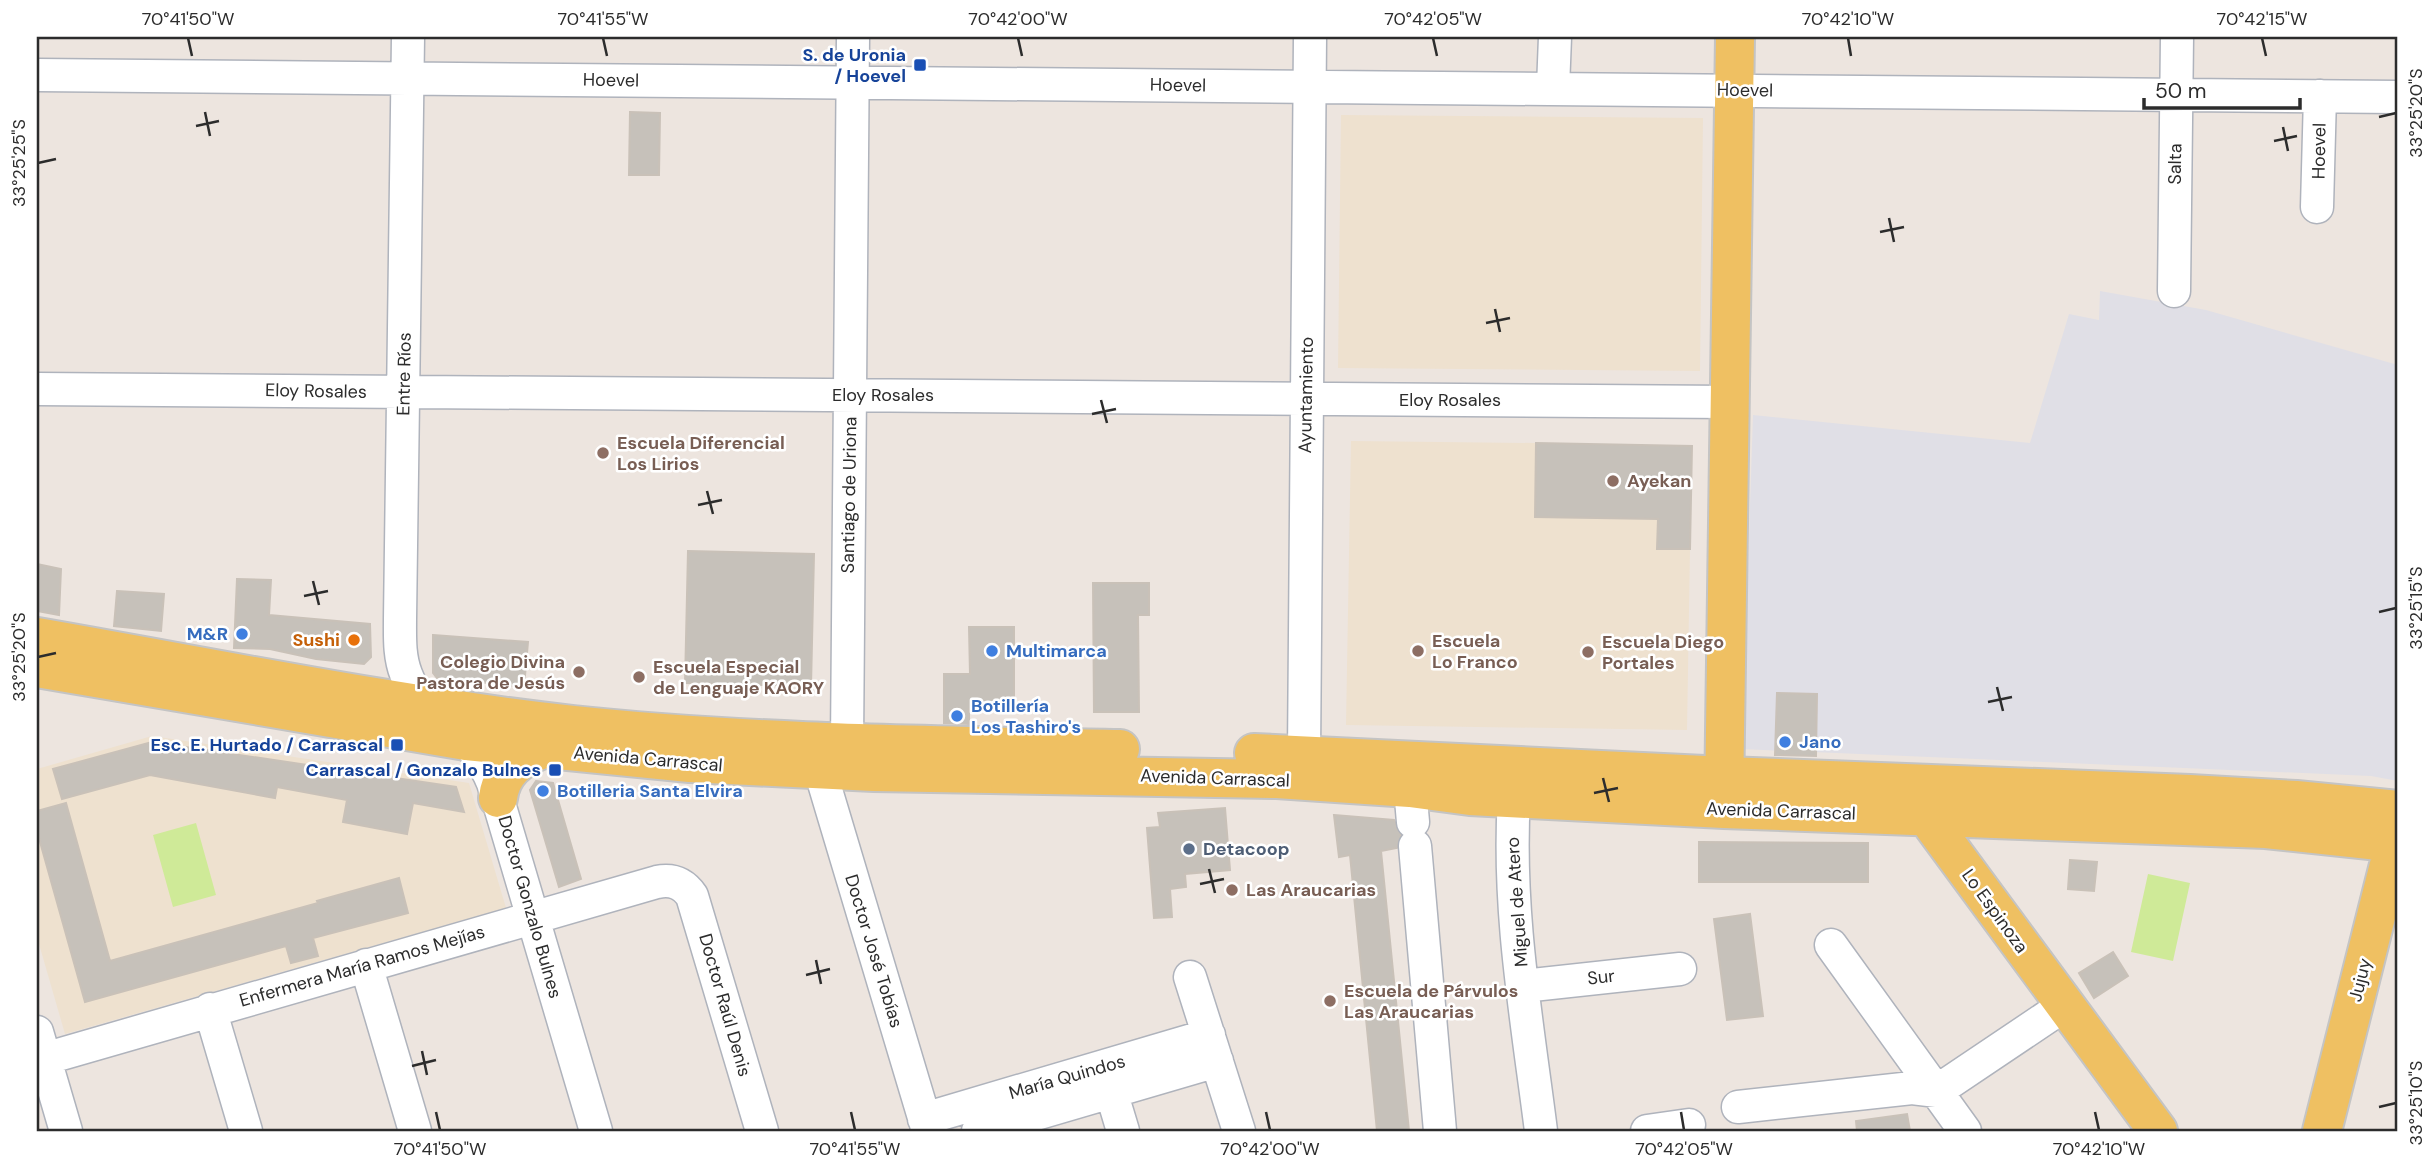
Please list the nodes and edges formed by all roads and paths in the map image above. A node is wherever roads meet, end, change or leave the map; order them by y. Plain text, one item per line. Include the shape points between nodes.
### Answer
1 (408, 37) edge
2 (853, 37) edge
3 (1310, 37) edge
4 (1555, 37) edge
5 (1735, 37) edge
6 (2177, 37) edge
7 (37, 75) edge
8 (407, 78) junction
9 (853, 82) junction
10 (1309, 86) junction
11 (1553, 88) junction
12 (1734, 90) junction
13 (2176, 94) junction
14 (2320, 96) junction
15 (2398, 97) edge
16 (2317, 207) dead end
17 (2174, 291) dead end
18 (37, 389) edge
19 (404, 391) junction
20 (850, 395) junction
21 (1306, 399) junction
22 (1730, 402) junction
23 (37, 637) edge
24 (37, 668) edge
25 (425, 705) junction
26 (466, 741) junction
27 (846, 743) junction
28 (542, 749) junction
29 (1304, 754) junction
30 (820, 770) junction
31 (1724, 793) junction
32 (498, 798) junction
33 (1514, 798) junction
34 (1926, 816) junction
35 (1413, 819) junction
36 (2397, 831) edge
37 (680, 884) joint
38 (533, 917) junction
39 (1831, 945) dead end
40 (366, 965) junction
41 (1680, 969) dead end
42 (1190, 977) dead end
43 (1523, 986) junction
44 (2065, 1005) junction
45 (211, 1009) junction
46 (1213, 1048) junction
47 (39, 1050) edge
48 (1107, 1079) junction
49 (1937, 1091) junction
50 (1738, 1107) dead end
51 (926, 1125) edge
52 (1689, 1125) dead end
53 (65, 1131) edge
54 (246, 1131) edge
55 (415, 1131) edge
56 (596, 1131) edge
57 (762, 1131) edge
58 (978, 1131) edge
59 (1122, 1131) edge
60 (1239, 1131) edge
61 (1440, 1131) edge
62 (1541, 1131) edge
63 (1647, 1131) edge
64 (1965, 1131) edge
65 (2158, 1131) edge
66 (2322, 1131) edge

1 - 8 street, Entre Ríos
2 - 9 street, Santiago de Uriona
3 - 10 street, Ayuntamiento
4 - 11 street
5 - 12 main road
6 - 13 street, Salta
7 - 8 street, Hoevel
8 - 9 street, Hoevel
8 - 19 street, Entre Ríos
9 - 10 street, Hoevel
9 - 20 street, Santiago de Uriona
10 - 11 street, Hoevel
10 - 21 street, Ayuntamiento
11 - 12 street, Hoevel
12 - 13 street, Hoevel
12 - 22 main road
13 - 14 street, Hoevel
13 - 17 street, Salta
14 - 15 street, Hoevel
14 - 16 street, Hoevel
18 - 19 street, Eloy Rosales
19 - 20 street, Eloy Rosales
19 - 25 street, Entre Ríos via 400,643 405,673
20 - 21 street, Eloy Rosales
20 - 27 street, Santiago de Uriona
21 - 22 street, Eloy Rosales
21 - 29 street, Ayuntamiento
22 - 31 main road
23 - 25 main road, Avenida Carrascal
24 - 26 main road, Avenida Carrascal
25 - 26 street, Doctor Gonzalo Bulnes
25 - 27 main road, Avenida Carrascal via 588,726
26 - 28 main road, Avenida Carrascal
26 - 32 street, Doctor Gonzalo Bulnes via 485,766
27 - 29 main road, Avenida Carrascal
28 - 30 main road, Avenida Carrascal
28 - 32 main road via 510,768
29 - 31 main road, Avenida Carrascal
30 - 35 main road, Avenida Carrascal via 1232,778
30 - 51 street, Doctor José Tobías
31 - 33 main road, Avenida Carrascal
31 - 34 main road, Avenida Carrascal
31 - 36 main road, Avenida Carrascal via 2203,794 2297,800
32 - 38 street, Doctor Gonzalo Bulnes
33 - 35 main road, Avenida Carrascal via 1470,796
33 - 43 street, Miguel de Atero via 1511,874
34 - 36 main road, Avenida Carrascal
34 - 44 main road, Lo Espinoza
35 - 61 street
36 - 66 main road, Jujuy
37 - 38 street, Enfermera María Ramos Mejías via 665,880
37 - 57 street, Doctor Raúl Denis via 695,904
38 - 40 street, Enfermera María Ramos Mejías
38 - 56 street, Doctor Gonzalo Bulnes
39 - 49 street
40 - 45 street, Enfermera María Ramos Mejías
40 - 55 street
41 - 43 street, Sur
42 - 46 street
43 - 62 street, Miguel de Atero
44 - 49 street
44 - 65 main road, Lo Espinoza
45 - 47 street, Enfermera María Ramos Mejías
45 - 54 street
46 - 48 street, María Quindos
46 - 60 street
47 - 53 street
48 - 51 street, María Quindos
48 - 58 street, María Quindos
48 - 59 street
49 - 50 street via 1912,1088
49 - 64 street
52 - 63 street

